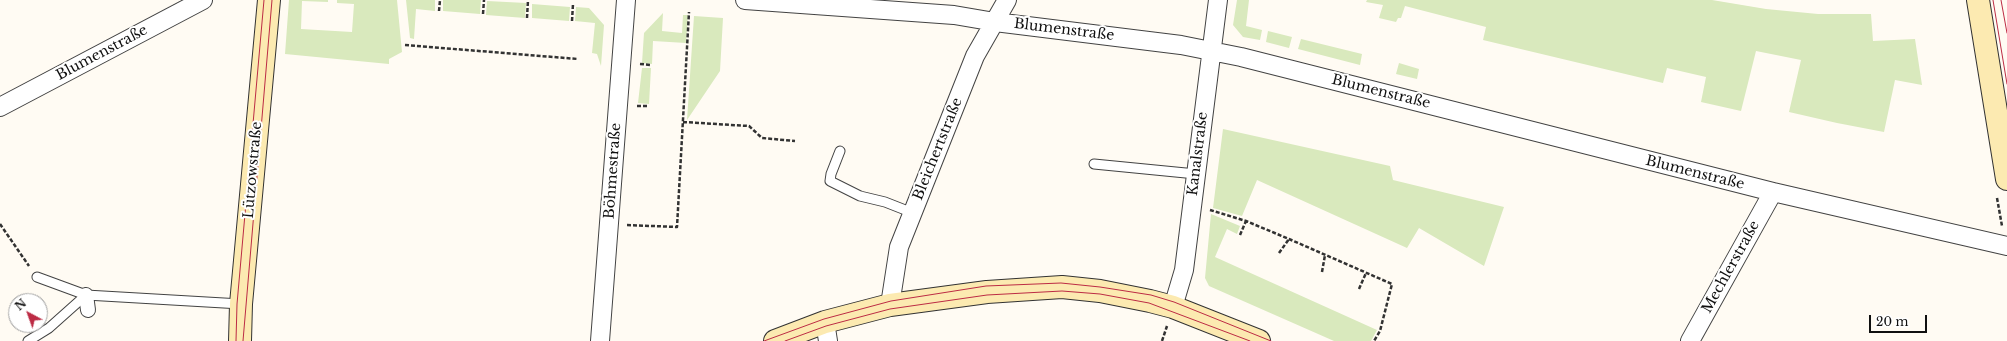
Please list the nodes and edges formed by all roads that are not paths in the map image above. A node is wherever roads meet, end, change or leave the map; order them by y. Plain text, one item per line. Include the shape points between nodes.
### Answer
1 (203, 0) edge
2 (269, 0) edge
3 (626, 0) edge
4 (745, 0) edge
5 (1007, 0) edge
6 (1218, 0) edge
7 (1978, 0) edge
8 (995, 22) junction
9 (1211, 51) junction
10 (0, 107) edge
11 (840, 151) dead end
12 (1094, 164) dead end
13 (1196, 174) junction
14 (2007, 179) edge
15 (1773, 192) junction
16 (913, 213) junction
17 (2007, 246) edge
18 (37, 278) road end
19 (86, 295) junction
20 (241, 304) junction
21 (890, 305) junction
22 (1173, 307) junction
23 (88, 310) dead end
24 (826, 331) edge
25 (28, 341) edge
26 (240, 341) edge
27 (600, 341) edge
28 (775, 341) edge
29 (1257, 341) edge
30 (1690, 341) edge

1 - 10 street, Blumenstraße
2 - 20 main road, Lützowstraße
3 - 27 street, Böhmestraße
4 - 8 street, Blumenstraße via 954,15
5 - 8 street, Bleichertstraße
6 - 9 street, Kanalstraße
7 - 14 main road
8 - 9 street, Blumenstraße
8 - 16 street, Bleichertstraße via 975,56
9 - 13 street, Kanalstraße
9 - 15 street, Blumenstraße
11 - 16 lane via 830,181 860,196 886,202
12 - 13 lane
13 - 22 street, Kanalstraße via 1184,270
15 - 17 street, Blumenstraße
15 - 30 street, Mechlerstraße
16 - 21 street, Bleichertstraße via 899,247
18 - 19 lane
19 - 20 lane
19 - 23 street
19 - 25 lane via 49,328
20 - 26 main road, Lützowstraße
21 - 22 main road via 987,292 1062,287 1100,291
21 - 24 main road
22 - 29 main road
24 - 28 main road

